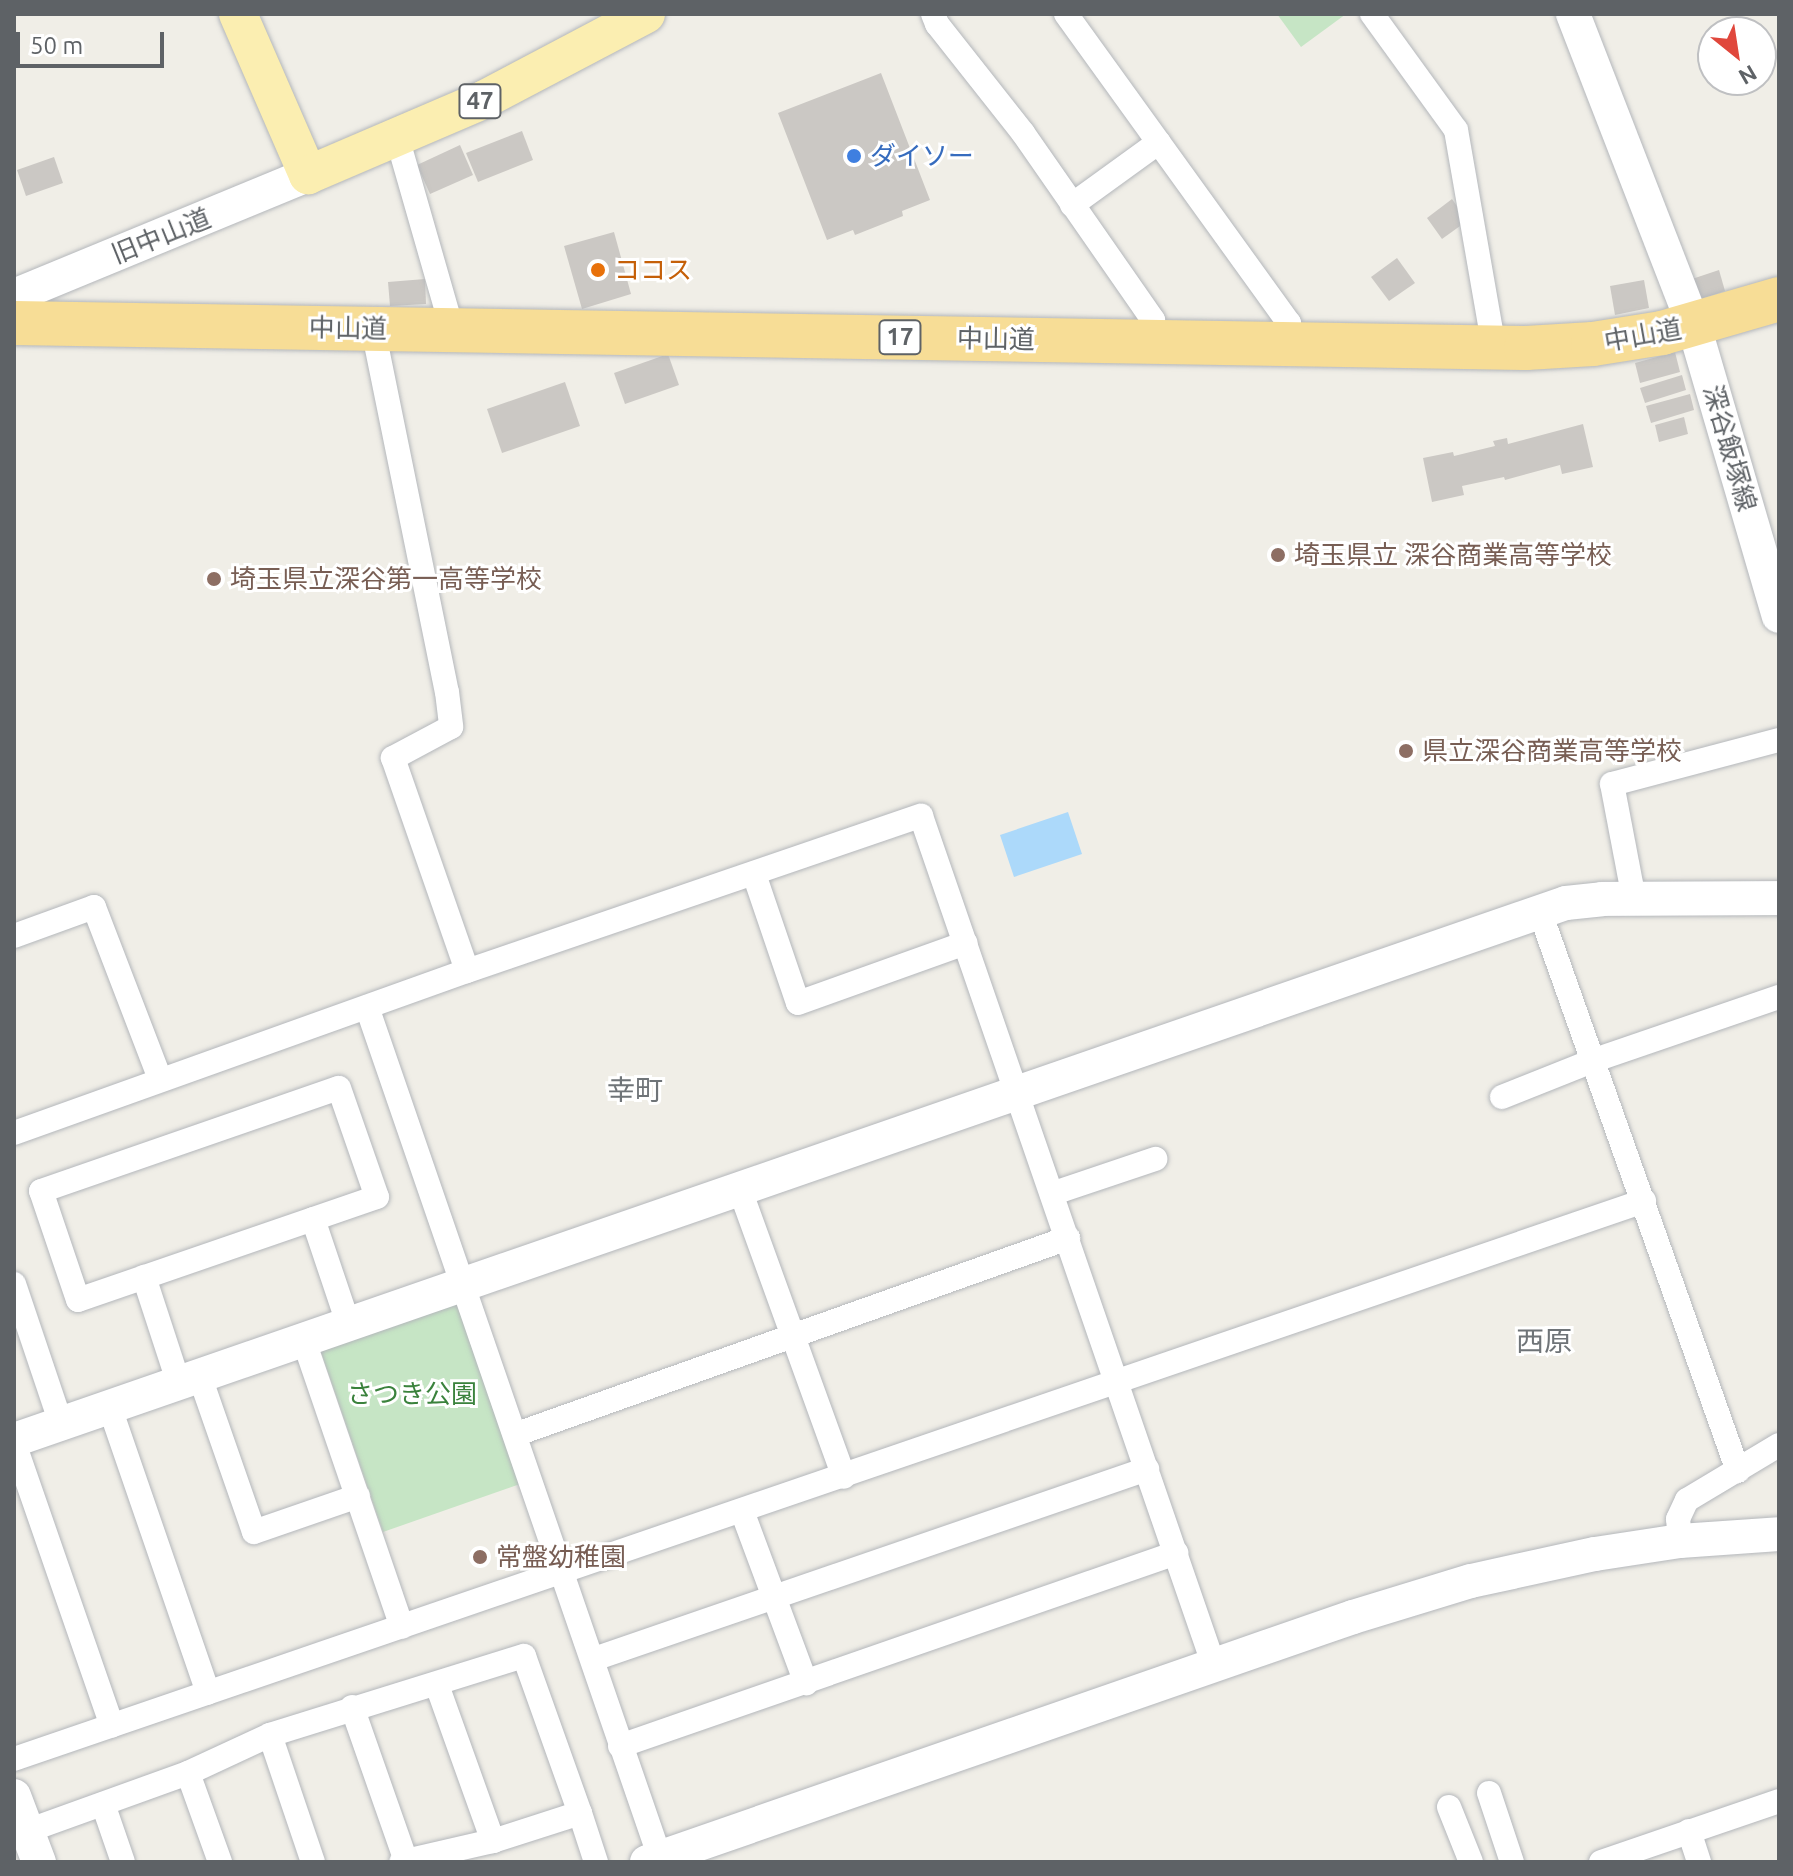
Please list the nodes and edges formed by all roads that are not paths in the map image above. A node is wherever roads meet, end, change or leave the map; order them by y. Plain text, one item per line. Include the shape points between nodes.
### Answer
1 (238, 14) edge
2 (646, 14) edge
3 (933, 14) edge
4 (1066, 14) edge
5 (1372, 14) edge
6 (1573, 14) edge
7 (397, 137) junction
8 (1159, 142) junction
9 (308, 175) junction
10 (1072, 205) junction
11 (14, 296) edge
12 (1779, 299) edge
13 (14, 323) edge
14 (1694, 326) junction
15 (373, 329) junction
16 (452, 329) junction
17 (1152, 342) junction
18 (1290, 343) junction
19 (1494, 348) junction
20 (1779, 616) edge
21 (1779, 740) edge
22 (754, 874) junction
23 (1779, 898) edge
24 (1634, 899) junction
25 (1540, 912) junction
26 (14, 936) edge
27 (966, 943) junction
28 (467, 971) junction
29 (1779, 997) edge
30 (367, 1007) junction
31 (1592, 1061) junction
32 (160, 1079) junction
33 (1018, 1092) junction
34 (1502, 1097) dead end
35 (14, 1133) edge
36 (1155, 1159) dead end
37 (739, 1187) junction
38 (1054, 1193) junction
39 (1644, 1201) junction
40 (313, 1219) junction
41 (1068, 1238) junction
42 (144, 1277) junction
43 (14, 1284) edge
44 (466, 1286) junction
45 (349, 1326) junction
46 (793, 1336) junction
47 (23, 1338) edge
48 (304, 1341) junction
49 (190, 1381) junction
50 (1117, 1384) junction
51 (110, 1408) junction
52 (61, 1424) junction
53 (517, 1434) junction
54 (14, 1442) edge
55 (1779, 1445) edge
56 (1147, 1469) junction
57 (1738, 1471) junction
58 (844, 1477) junction
59 (358, 1496) junction
60 (742, 1511) junction
61 (1779, 1534) edge
62 (1680, 1541) junction
63 (1176, 1553) junction
64 (564, 1572) junction
65 (774, 1597) junction
66 (402, 1627) junction
67 (594, 1659) junction
68 (1214, 1666) junction
69 (806, 1683) junction
70 (437, 1685) junction
71 (208, 1693) junction
72 (352, 1707) junction
73 (112, 1726) junction
74 (270, 1735) junction
75 (620, 1746) junction
76 (14, 1759) edge
77 (188, 1773) junction
78 (1489, 1793) dead end
79 (14, 1796) edge
80 (1779, 1801) edge
81 (103, 1804) junction
82 (1449, 1807) dead end
83 (580, 1813) junction
84 (1689, 1831) junction
85 (493, 1841) junction
86 (33, 1846) edge
87 (1649, 1854) edge
88 (654, 1860) edge
89 (404, 1861) edge
90 (1604, 1861) edge
91 (123, 1862) edge
92 (220, 1862) edge
93 (313, 1862) edge
94 (596, 1862) edge
95 (1471, 1862) edge
96 (1512, 1862) edge
97 (1699, 1862) edge

1 - 9 main road
2 - 7 main road, 47 via 551,67
3 - 10 street
4 - 8 street
5 - 19 street via 1456,130
6 - 14 street, 深谷飯塚線
7 - 9 main road, 47
7 - 16 street
8 - 10 street
8 - 18 street via 1289,323
9 - 11 street, 旧中山道
10 - 17 street via 1153,320
12 - 14 highway, 中山道 / 17
13 - 15 highway, 中山道 / 17
14 - 19 highway, 中山道 / 17 via 1593,344
14 - 20 street, 深谷飯塚線
15 - 16 highway, 中山道 / 17
15 - 28 street via 451,727 393,758
16 - 17 highway, 中山道 / 17
17 - 18 highway, 中山道 / 17
18 - 19 highway, 中山道 / 17
21 - 24 street via 1612,784
22 - 27 street via 921,816
22 - 27 street via 798,1003
22 - 28 street
23 - 24 street
24 - 25 street via 1584,900
25 - 31 street
25 - 33 street
26 - 32 street via 94,907
27 - 33 street
28 - 30 street
29 - 31 street
30 - 32 street
30 - 44 street
31 - 34 street
31 - 39 street
32 - 35 street
33 - 37 street
33 - 38 street
36 - 38 street
37 - 44 street
37 - 46 street
38 - 41 street
39 - 50 street
39 - 57 street
40 - 42 street
40 - 42 street via 377,1197 339,1088 41,1191 78,1300
40 - 45 street
41 - 46 street
41 - 50 street
42 - 49 street
43 - 47 street
44 - 45 street
44 - 53 street
45 - 48 street
46 - 53 street
46 - 58 street
47 - 52 street
48 - 49 street
48 - 59 street
49 - 51 street
49 - 59 street via 254,1532
50 - 56 street
50 - 58 street
51 - 52 street
51 - 71 street
52 - 54 street
53 - 64 street
54 - 73 street
55 - 57 street
56 - 63 street
56 - 65 street
57 - 62 street via 1687,1500 1678,1519
58 - 60 street
59 - 66 street
60 - 64 street
60 - 65 street
61 - 62 street
62 - 68 street via 1471,1581
63 - 68 street
63 - 69 street
64 - 66 street
64 - 67 street
65 - 67 street
65 - 69 street
66 - 71 street
67 - 75 street
68 - 88 street
69 - 75 street
70 - 72 street
70 - 83 street via 524,1656
70 - 85 street
71 - 73 street
72 - 74 street
72 - 89 street
73 - 76 street
74 - 77 street
74 - 93 street
75 - 88 street
77 - 81 street
77 - 92 street
78 - 96 street
79 - 86 street
80 - 84 street
81 - 86 street
81 - 91 street
82 - 95 street
83 - 85 street
83 - 94 street
84 - 87 street
84 - 97 street
85 - 89 street
87 - 90 street

